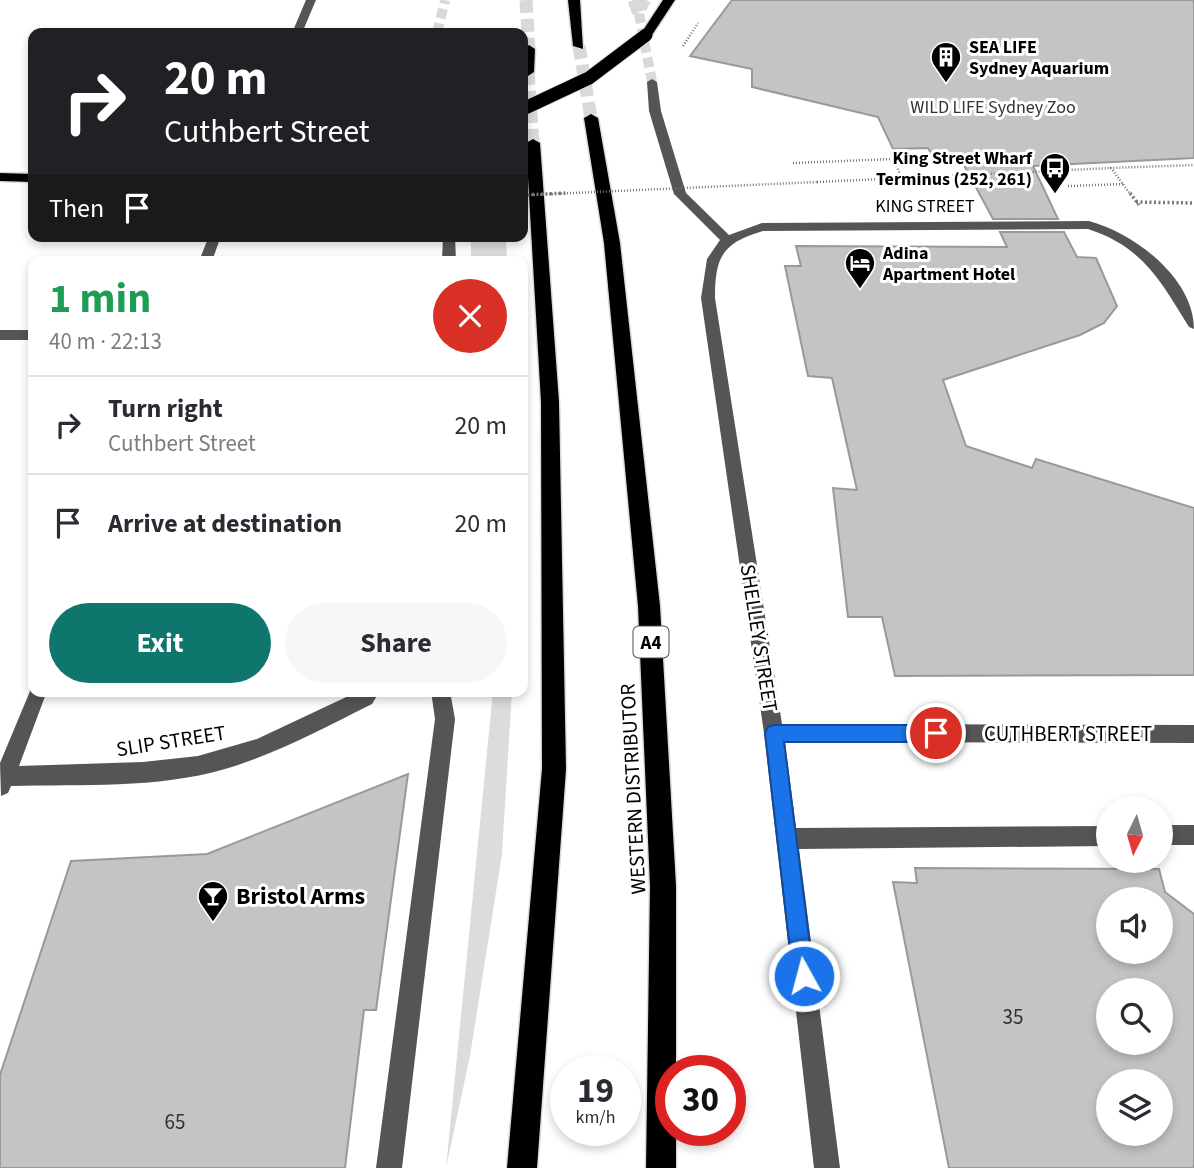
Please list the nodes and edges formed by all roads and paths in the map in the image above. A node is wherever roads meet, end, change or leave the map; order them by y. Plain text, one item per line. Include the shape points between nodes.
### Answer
1 (311, 0) edge
2 (574, 0) edge
3 (669, 0) edge
4 (299, 28) edge
5 (579, 46) tunnel mouth
6 (529, 49) dead end
7 (528, 72) dead end
8 (652, 82) tunnel mouth
9 (528, 107) edge
10 (592, 118) tunnel mouth
11 (533, 143) tunnel mouth
12 (793, 163) dead end
13 (1194, 165) edge
14 (1111, 168) junction
15 (0, 177) edge
16 (28, 178) edge
17 (902, 178) junction
18 (528, 195) edge
19 (1136, 202) junction
20 (1194, 203) edge
21 (1145, 211) dead end
22 (727, 240) junction
23 (1194, 324) edge
24 (0, 335) edge
25 (28, 335) edge
26 (36, 697) edge
27 (366, 697) edge
28 (441, 697) edge
29 (774, 733) junction
30 (1194, 734) edge
31 (2, 782) edge
32 (1173, 835) edge
33 (1194, 835) edge
34 (1096, 836) edge
35 (787, 839) junction
36 (389, 1168) edge
37 (522, 1168) edge
38 (661, 1168) edge
39 (827, 1168) edge

1 - 4 street
2 - 5 highway
3 - 9 highway, bridge via 646,35 620,60
6 - 7 highway
8 - 22 street via 658,122 680,194
10 - 38 highway, WESTERN DISTRIBUTOR / A4 via 612,243 649,606 663,886
11 - 37 highway via 550,401 554,769
12 - 17 path via 893,159
13 - 14 path
14 - 17 path
14 - 19 path
15 - 16 main road
17 - 18 path, bridge
19 - 20 path
19 - 21 path
22 - 23 street, KING STREET via 762,227 792,225 1089,225 1136,244 1163,271
22 - 29 street, SHELLEY STREET via 707,270 708,298
24 - 25 street
26 - 31 street
27 - 31 street, SLIP STREET via 294,733 222,760
28 - 36 street via 445,719
29 - 30 street, CUTHBERT STREET
29 - 35 street, SHELLEY STREET
32 - 33 street
34 - 35 street
35 - 39 street, SHELLEY STREET

